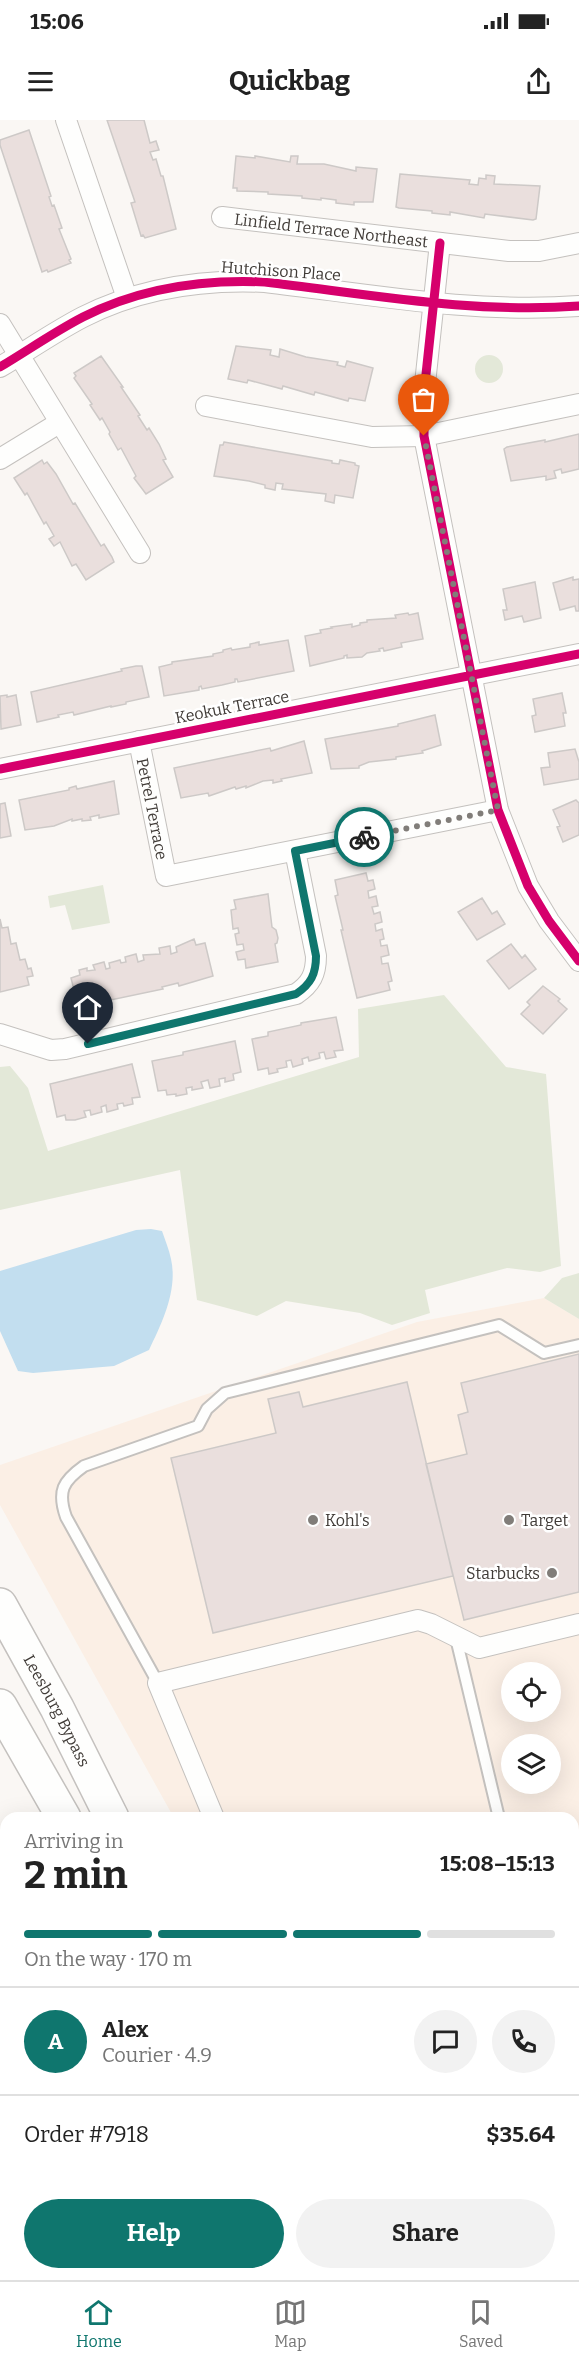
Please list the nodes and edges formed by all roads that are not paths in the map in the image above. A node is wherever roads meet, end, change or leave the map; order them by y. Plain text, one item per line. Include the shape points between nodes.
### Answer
1 (66, 120) edge
2 (222, 217) dead end
3 (440, 243) junction
4 (579, 243) edge
5 (127, 298) junction
6 (434, 302) junction
7 (579, 306) edge
8 (0, 324) edge
9 (19, 356) junction
10 (0, 367) edge
11 (579, 404) edge
12 (206, 406) dead end
13 (59, 423) junction
14 (424, 436) junction
15 (0, 459) edge
16 (140, 553) dead end
17 (579, 654) edge
18 (470, 675) junction
19 (139, 741) junction
20 (0, 769) edge
21 (498, 810) junction
22 (295, 851) junction
23 (579, 961) edge
24 (0, 1034) edge
25 (579, 1345) edge
26 (0, 1605) edge
27 (579, 1624) edge
28 (456, 1638) junction
29 (158, 1683) junction
30 (0, 1706) edge
31 (61, 1812) edge
32 (109, 1812) edge
33 (211, 1812) edge
34 (498, 1812) edge
35 (579, 2237) edge
36 (579, 2244) edge

1 - 5 street
2 - 3 street, Linfield Terrace Northeast
3 - 4 street, Linfield Terrace Northeast via 539,251
3 - 6 street, Linfield Terrace Northeast
5 - 6 street, Hutchison Place via 193,282 229,280
5 - 9 street, Hutchison Place via 81,318
6 - 7 street, Hutchison Place via 500,308
6 - 14 street, Linfield Terrace Northeast via 424,393
8 - 9 street
9 - 10 street, Hutchison Place
9 - 13 street
11 - 14 street
12 - 14 street via 372,437
13 - 15 street
13 - 16 street
14 - 18 street, Linfield Terrace Northeast
17 - 18 street, Keokuk Terrace
18 - 19 street, Keokuk Terrace
18 - 21 street, Linfield Terrace Northeast
19 - 20 street, Keokuk Terrace
19 - 22 street, Petrel Terrace via 166,876
21 - 22 street
21 - 23 street, Linfield Terrace Northeast via 528,886
22 - 24 street via 316,956 316,968 306,988 296,994 65,1049 51,1050
25 - 29 lane via 544,1353 499,1324 225,1393 207,1409 198,1426 84,1466 70,1476 62,1488 66,1517
26 - 32 highway, Leesburg Bypass
27 - 28 street via 478,1648
28 - 29 street via 418,1620
28 - 34 lane
29 - 33 street
30 - 31 highway
35 - 36 lane

